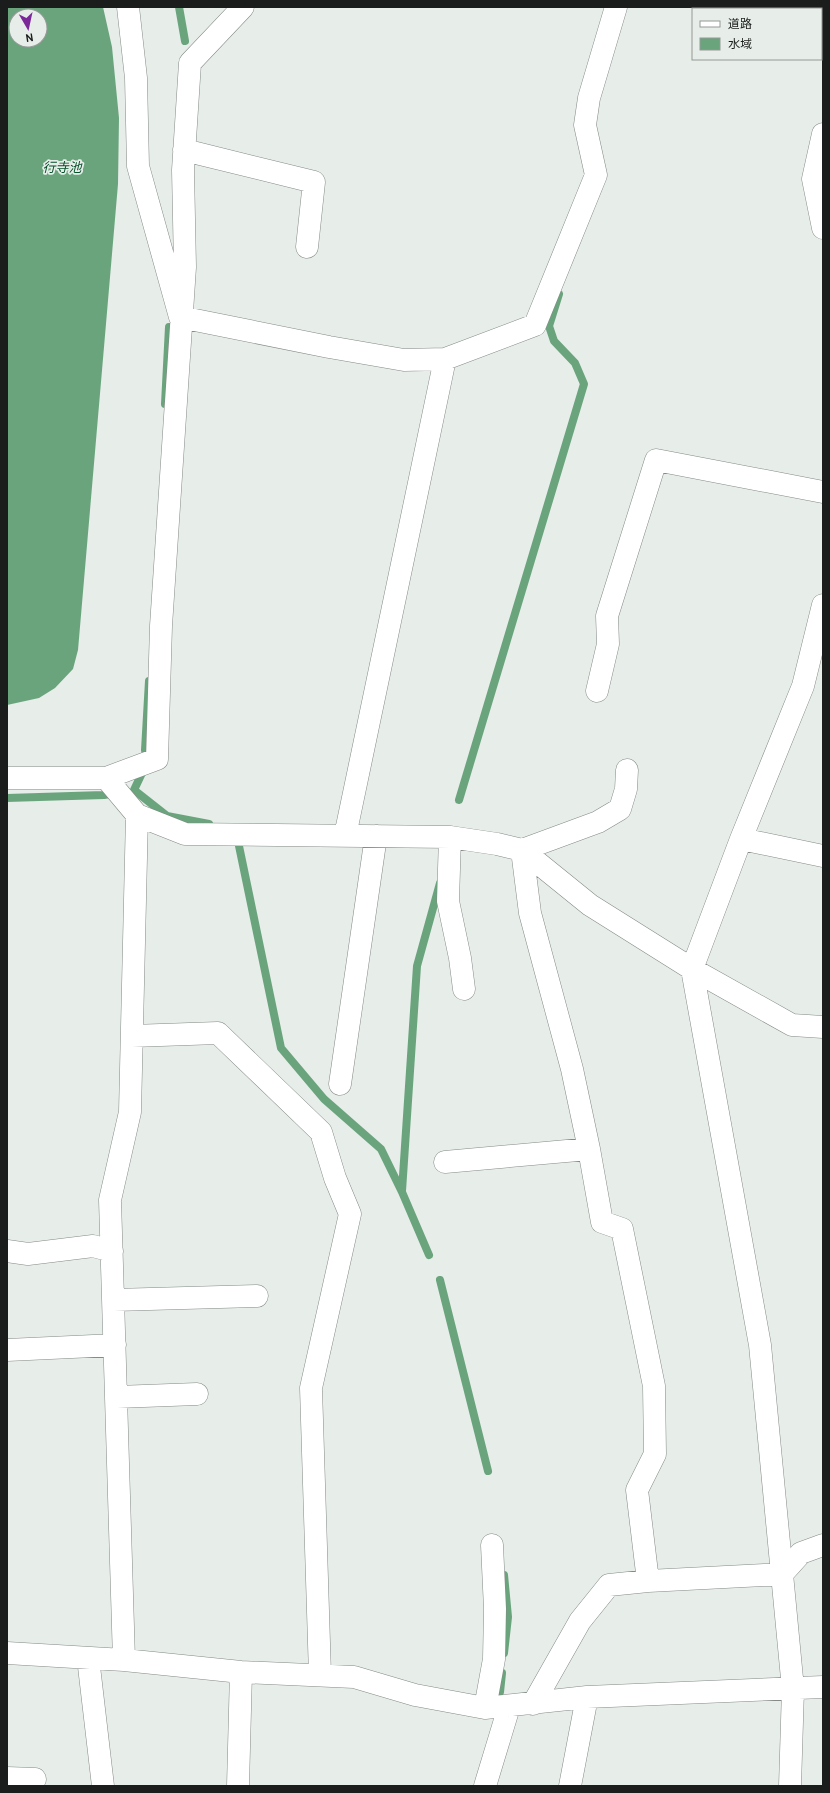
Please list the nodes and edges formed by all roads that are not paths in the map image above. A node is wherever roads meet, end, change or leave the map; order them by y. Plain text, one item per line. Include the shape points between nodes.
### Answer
1 (128, 7) edge
2 (242, 7) edge
3 (616, 7) edge
4 (823, 134) edge
5 (184, 150) junction
6 (823, 228) edge
7 (306, 247) dead end
8 (180, 317) junction
9 (445, 359) junction
10 (823, 492) edge
11 (823, 605) edge
12 (597, 691) dead end
13 (627, 770) dead end
14 (7, 778) edge
15 (114, 787) junction
16 (137, 815) junction
17 (345, 836) junction
18 (376, 836) junction
19 (450, 837) junction
20 (741, 839) junction
21 (522, 850) junction
22 (823, 856) edge
23 (692, 969) junction
24 (464, 989) dead end
25 (823, 1027) edge
26 (132, 1036) junction
27 (340, 1084) dead end
28 (589, 1149) junction
29 (445, 1162) dead end
30 (7, 1251) edge
31 (112, 1251) junction
32 (257, 1296) dead end
33 (114, 1300) junction
34 (115, 1345) junction
35 (7, 1350) edge
36 (197, 1394) dead end
37 (117, 1397) junction
38 (492, 1545) dead end
39 (823, 1545) edge
40 (782, 1574) junction
41 (648, 1581) junction
42 (7, 1653) edge
43 (88, 1658) junction
44 (124, 1660) junction
45 (241, 1672) junction
46 (320, 1675) junction
47 (823, 1687) edge
48 (793, 1689) junction
49 (586, 1697) junction
50 (533, 1704) junction
51 (509, 1707) junction
52 (485, 1708) junction
53 (7, 1778) edge
54 (35, 1779) dead end
55 (103, 1786) edge
56 (238, 1786) edge
57 (485, 1786) edge
58 (570, 1786) edge
59 (790, 1786) edge

1 - 8 street via 136,78 138,166
2 - 5 street via 190,63
3 - 9 street via 589,98 585,125 596,175 535,325
4 - 6 street via 813,179
5 - 7 street via 314,182
5 - 8 street via 185,267
8 - 9 street via 328,348 404,360
8 - 15 street via 161,626 157,760
9 - 17 street
10 - 12 street via 656,460 607,616 608,644
11 - 20 street via 803,686
13 - 21 street via 626,789 620,809 598,822
14 - 15 street
15 - 16 street
16 - 17 street via 185,834
16 - 26 street
17 - 18 street
18 - 19 street
18 - 27 street
19 - 21 street
19 - 24 street via 448,901
20 - 22 street
20 - 23 street
21 - 23 street via 590,905
21 - 28 street via 530,913 572,1069
23 - 25 street via 792,1024
23 - 40 street via 760,1346
26 - 31 street via 130,1112 110,1200
26 - 46 street via 218,1033 321,1132 335,1178 350,1214 311,1388
28 - 29 street
28 - 41 street via 602,1222 622,1229 654,1386 655,1454 637,1490
30 - 31 street via 28,1254 93,1246
31 - 33 street
32 - 33 street
33 - 34 street
34 - 35 street
34 - 37 street
36 - 37 street
37 - 44 street
38 - 52 street via 494,1659
39 - 40 street via 801,1553
40 - 41 street
40 - 48 street
41 - 50 street via 609,1585 580,1621
42 - 43 street
43 - 44 street
43 - 55 street
44 - 45 street
45 - 46 street
45 - 56 street
46 - 52 street via 354,1677 415,1696
47 - 48 street
48 - 49 street
48 - 59 street
49 - 50 street
49 - 58 street
50 - 51 street
51 - 52 street
51 - 57 street
53 - 54 street

